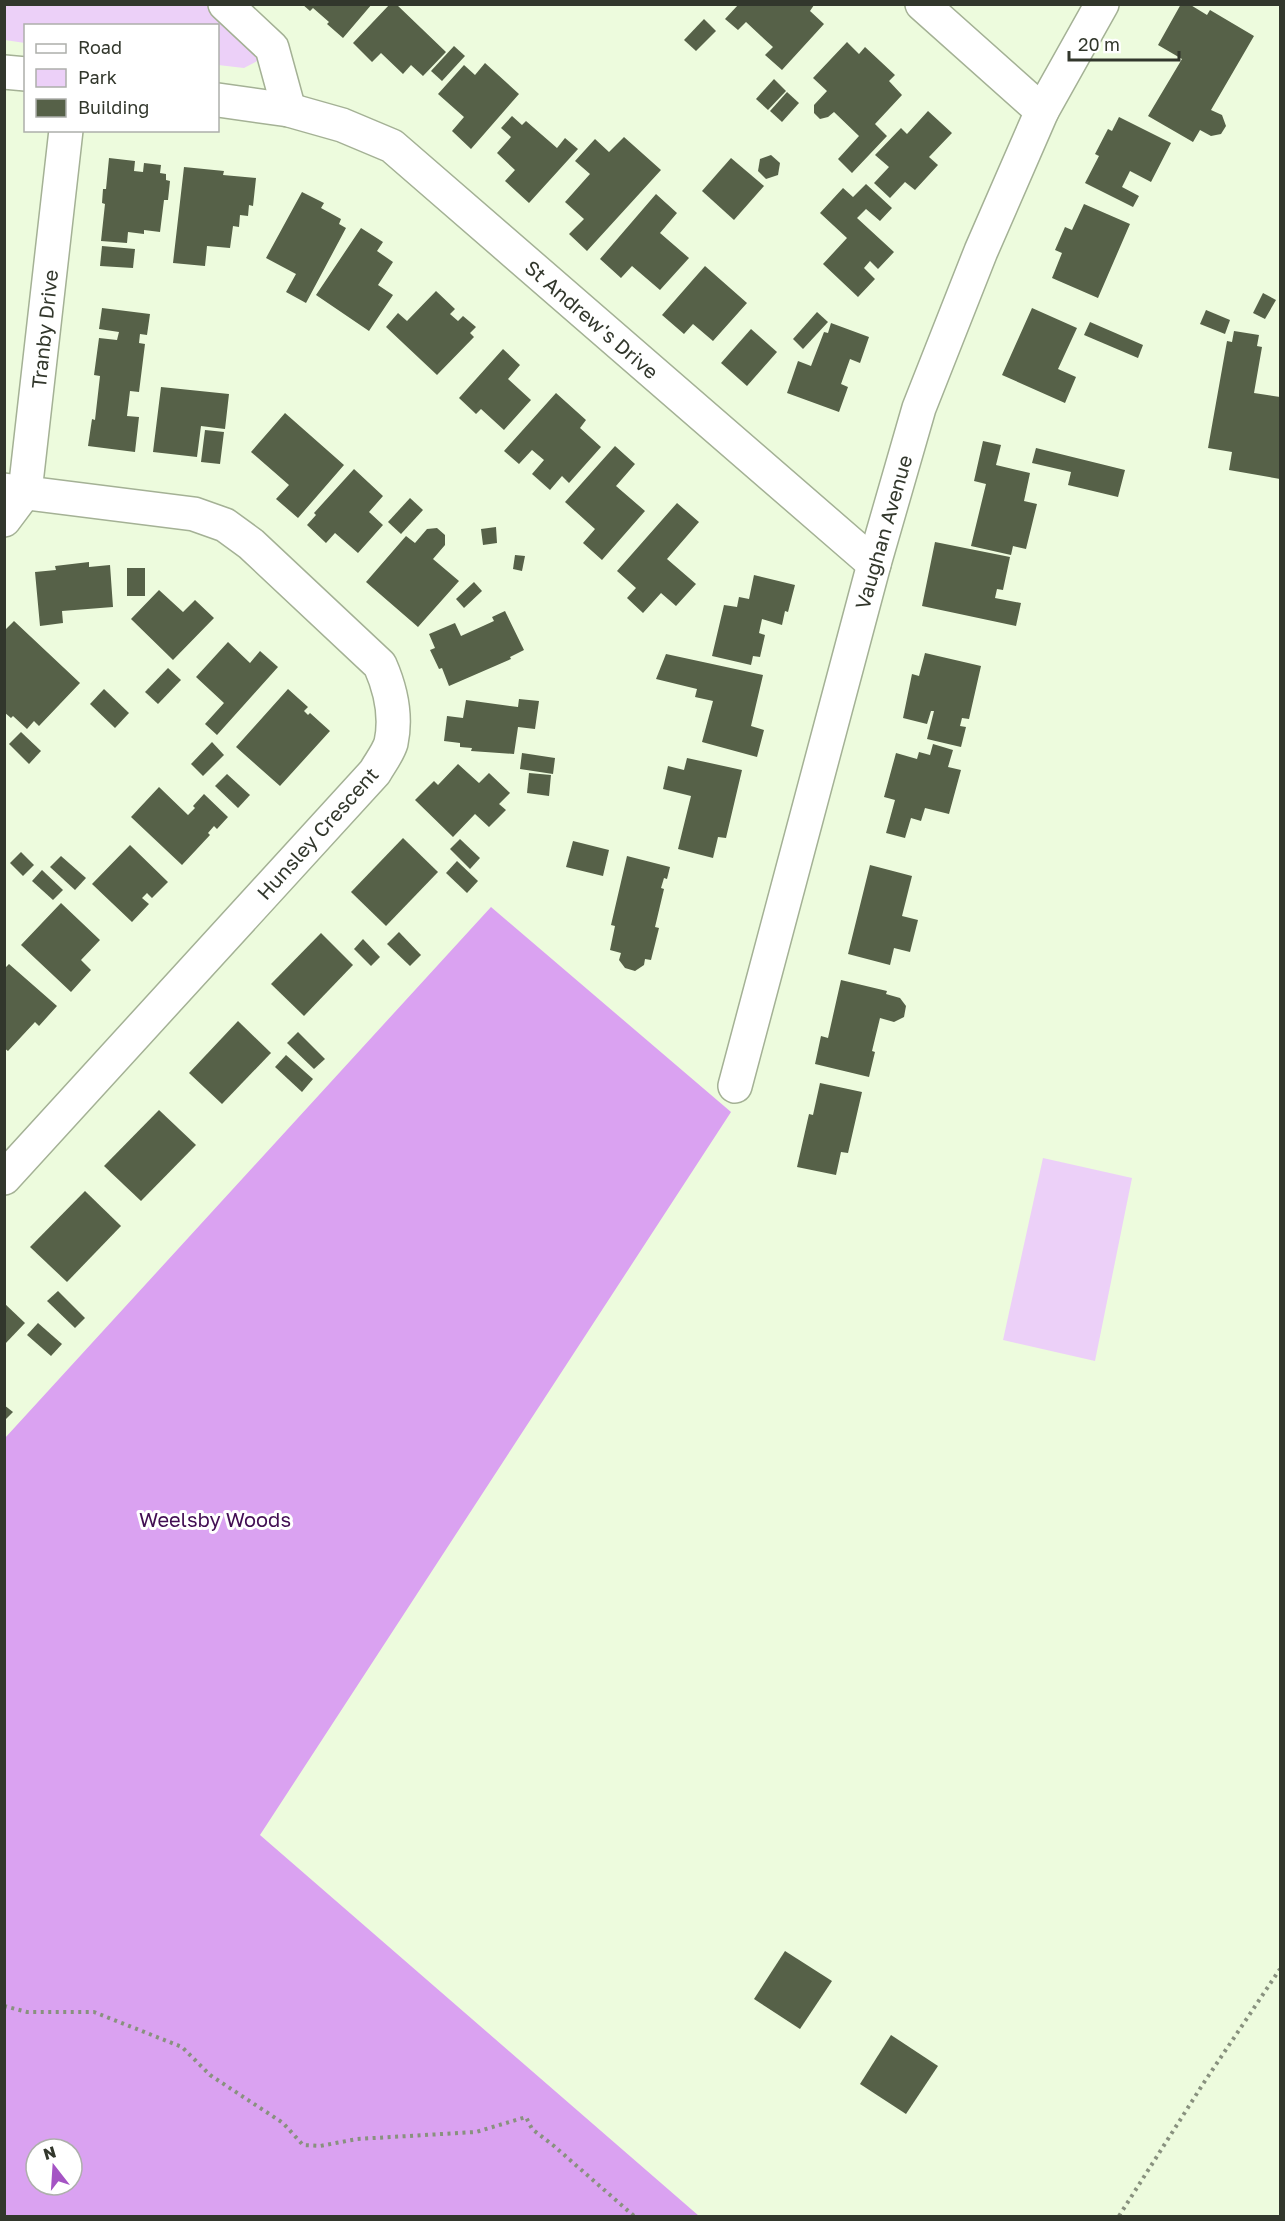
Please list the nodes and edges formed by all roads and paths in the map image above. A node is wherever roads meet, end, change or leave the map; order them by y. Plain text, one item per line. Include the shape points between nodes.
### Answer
1 (225, 4) edge
2 (922, 4) edge
3 (1102, 4) edge
4 (4, 72) edge
5 (24, 74) edge
6 (219, 100) edge
7 (289, 110) junction
8 (1042, 111) junction
9 (66, 132) edge
10 (15, 491) edge
11 (4, 520) edge
12 (874, 564) junction
13 (735, 1086) dead end
14 (4, 1178) edge
15 (1281, 1969) edge
16 (4, 2006) edge
17 (634, 2217) edge
18 (1119, 2217) edge

1 - 7 street via 272,48
2 - 8 street
3 - 8 street, Vaughan Avenue
4 - 5 street
6 - 7 street, St Andrew's Drive
7 - 12 street, St Andrew's Drive via 342,125 392,146
8 - 12 street, Vaughan Avenue via 919,408
9 - 10 street, Tranby Drive
10 - 11 street
10 - 14 street, Hunsley Crescent via 194,514 225,525 251,544 380,665 391,689 394,715 390,744 375,772
12 - 13 street, Vaughan Avenue
15 - 18 path
16 - 17 path via 27,2012 94,2012 182,2047 210,2075 283,2123 303,2145 476,2132 526,2117 532,2129

